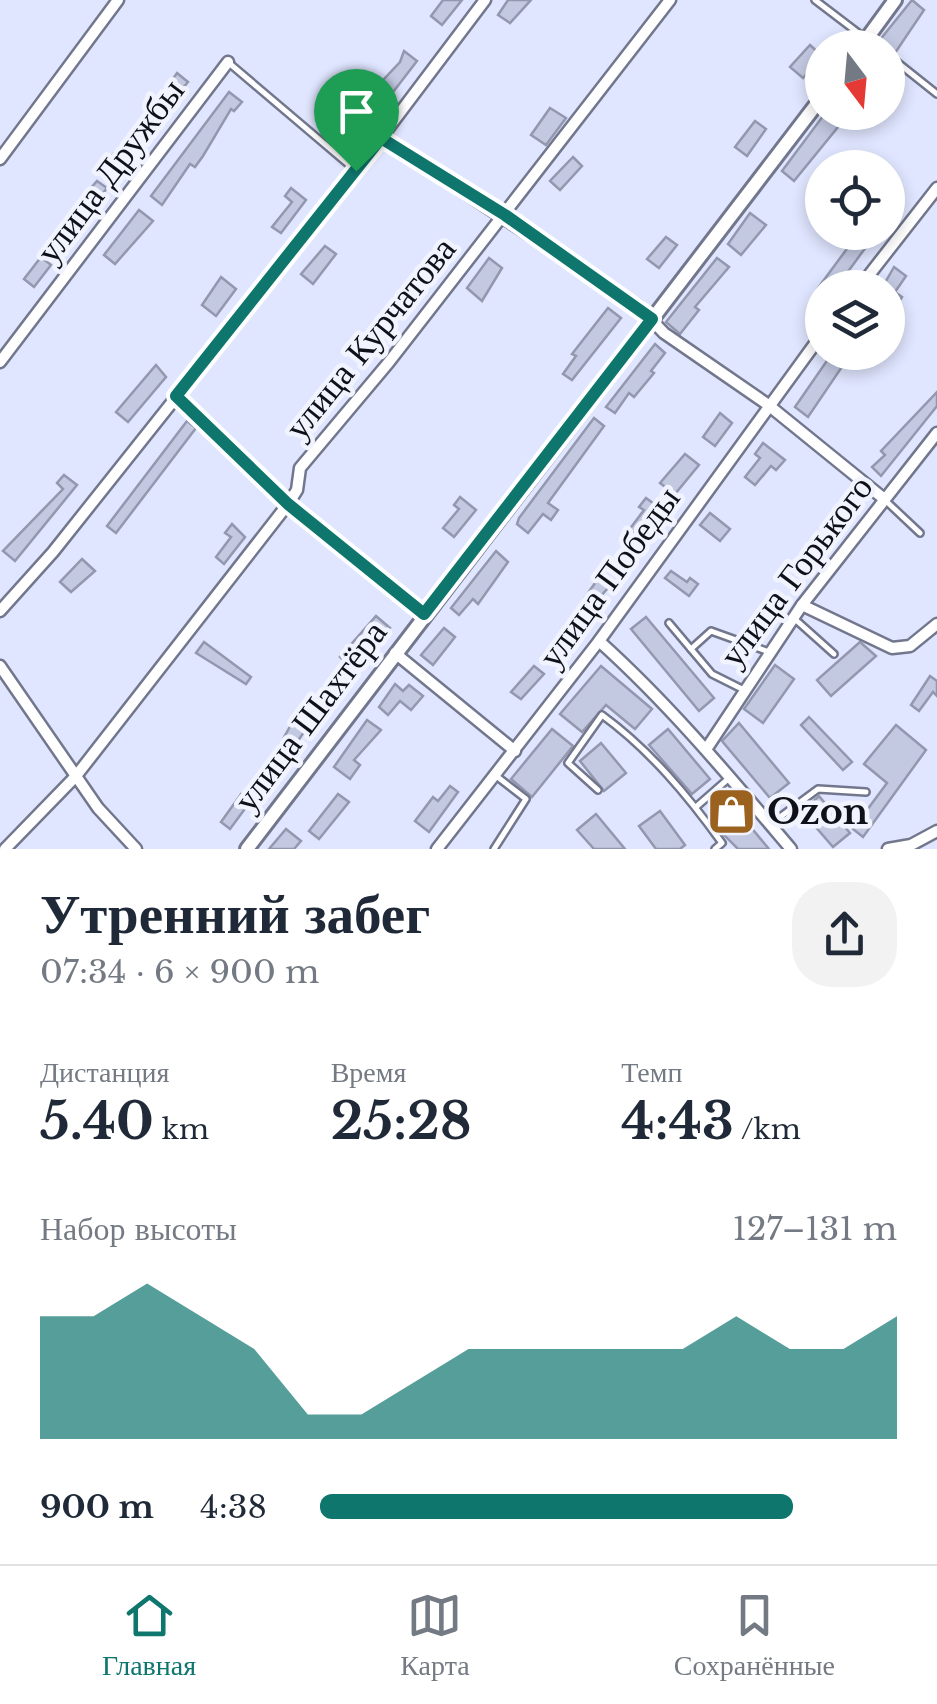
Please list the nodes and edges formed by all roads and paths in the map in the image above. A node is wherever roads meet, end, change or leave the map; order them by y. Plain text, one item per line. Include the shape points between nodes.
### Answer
1 (118, 0) edge
2 (485, 0) edge
3 (670, 0) edge
4 (815, 0) edge
5 (895, 0) edge
6 (850, 30) edge
7 (877, 30) edge
8 (228, 62) joint
9 (905, 69) edge
10 (937, 94) edge
11 (805, 119) edge
12 (381, 138) junction
13 (0, 160) edge
14 (356, 171) junction
15 (937, 188) edge
16 (505, 215) junction
17 (873, 270) edge
18 (652, 319) junction
19 (805, 356) edge
20 (0, 362) edge
21 (176, 396) junction
22 (767, 404) junction
23 (937, 432) edge
24 (883, 498) junction
25 (288, 504) junction
26 (920, 533) dead end
27 (802, 605) junction
28 (0, 612) edge
29 (424, 614) junction
30 (793, 618) junction
31 (669, 622) dead end
32 (937, 624) edge
33 (598, 641) junction
34 (691, 649) junction
35 (769, 652) junction
36 (396, 653) junction
37 (834, 654) dead end
38 (0, 666) edge
39 (742, 689) junction
40 (707, 748) junction
41 (515, 750) junction
42 (76, 776) junction
43 (496, 776) junction
44 (730, 778) junction
45 (598, 790) dead end
46 (866, 792) dead end
47 (696, 807) junction
48 (770, 824) junction
49 (937, 830) edge
50 (5, 849) edge
51 (136, 849) edge
52 (247, 849) edge
53 (437, 849) edge
54 (494, 849) edge
55 (716, 849) edge
56 (790, 849) edge
57 (888, 849) edge

1 - 13 street
2 - 12 street
3 - 16 street, улица Курчатова
4 - 6 lane
5 - 7 street
8 - 14 lane
8 - 20 street, улица Дружбы
9 - 10 lane
11 - 18 street, улица Шахтёра
12 - 14 street
12 - 16 street
14 - 21 street
15 - 17 street
16 - 18 street
16 - 25 street, улица Курчатова via 300,468
18 - 22 street
18 - 29 street, улица Шахтёра
19 - 22 street, улица Победы
21 - 25 street
21 - 28 street
22 - 24 street
22 - 33 street, улица Победы
23 - 24 street, улица Горького
24 - 26 lane
24 - 27 street, улица Горького
25 - 29 street
25 - 42 street, улица Курчатова
27 - 30 street, улица Горького
27 - 32 street via 892,648 910,646
29 - 36 street, улица Шахтёра
30 - 35 street, улица Горького
30 - 37 lane
31 - 34 lane
33 - 40 street
33 - 41 street, улица Победы
34 - 35 lane via 711,631
34 - 39 lane via 712,674
35 - 39 street, улица Горького
36 - 41 street
36 - 52 street, улица Шахтёра
38 - 42 street
39 - 40 street, улица Горького
40 - 44 street
41 - 43 street, улица Победы
42 - 50 street, улица Курчатова
42 - 51 street
43 - 53 street, улица Победы
43 - 54 lane via 526,799
44 - 47 lane
44 - 48 street
45 - 47 lane via 568,763 602,715
46 - 48 lane via 818,789
47 - 55 lane via 722,843
48 - 56 street
49 - 57 street

